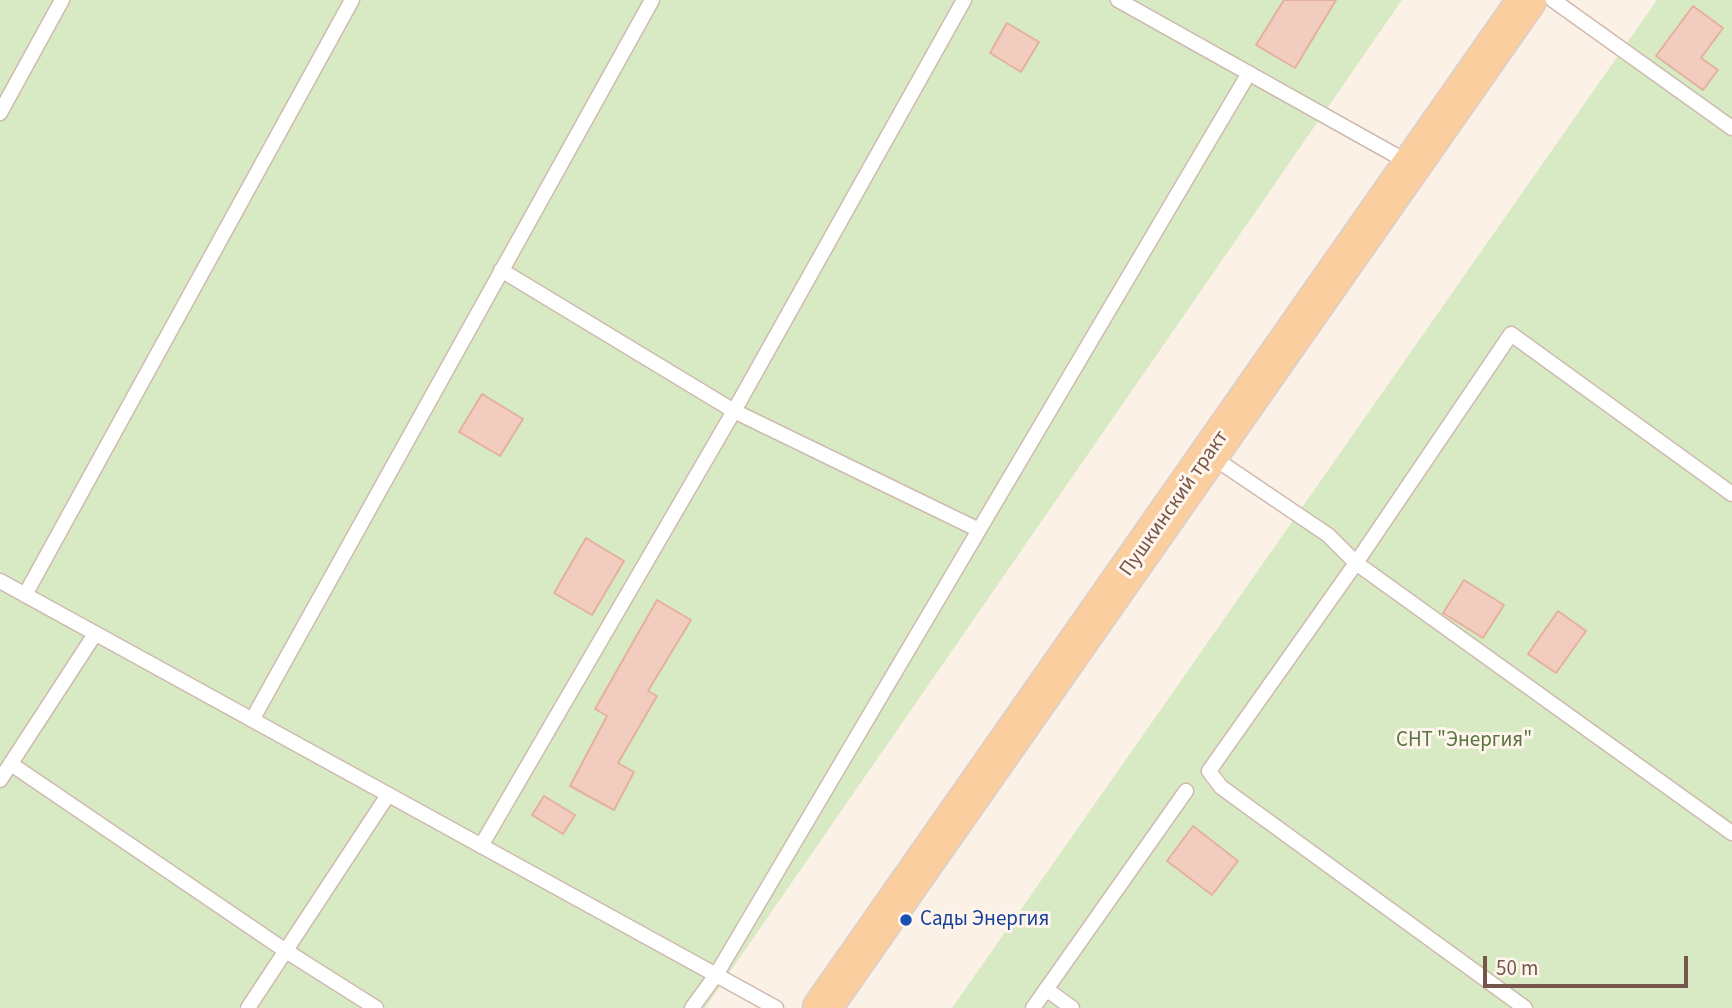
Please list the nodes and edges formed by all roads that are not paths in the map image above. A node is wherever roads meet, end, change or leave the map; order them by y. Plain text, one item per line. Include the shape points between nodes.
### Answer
1 (62, 0) edge
2 (352, 0) edge
3 (652, 0) edge
4 (964, 0) edge
5 (1118, 0) edge
6 (1527, 0) edge
7 (1553, 0) edge
8 (1249, 73) junction
9 (0, 113) edge
10 (1732, 128) edge
11 (1412, 165) junction
12 (501, 270) junction
13 (734, 411) junction
14 (1210, 455) junction
15 (1732, 494) edge
16 (979, 530) junction
17 (1356, 564) junction
18 (0, 581) edge
19 (25, 595) junction
20 (95, 634) junction
21 (252, 720) junction
22 (11, 764) junction
23 (0, 780) edge
24 (1186, 791) dead end
25 (388, 795) junction
26 (1732, 833) edge
27 (481, 846) junction
28 (286, 951) junction
29 (716, 975) junction
30 (1046, 989) junction
31 (248, 1008) edge
32 (376, 1008) edge
33 (692, 1008) edge
34 (776, 1008) edge
35 (822, 1008) edge
36 (1033, 1008) edge
37 (1072, 1008) edge
38 (1525, 1008) edge

1 - 9 lane
2 - 19 lane
3 - 12 lane
4 - 13 lane
5 - 8 lane
6 - 11 main road, Пушкинский тракт
7 - 10 lane
8 - 11 lane
8 - 16 lane
11 - 14 main road, Пушкинский тракт
12 - 13 lane
12 - 21 lane
13 - 16 lane
13 - 27 lane
14 - 17 lane via 1328,536
14 - 35 main road, Пушкинский тракт
15 - 17 lane via 1511,334
16 - 29 lane
17 - 26 lane
17 - 38 lane via 1209,771 1221,787
18 - 19 lane
19 - 20 lane
20 - 21 lane
20 - 22 lane
21 - 25 lane
22 - 23 lane
22 - 28 lane
24 - 30 lane
25 - 27 lane
25 - 28 lane
27 - 29 lane
28 - 31 lane
28 - 32 lane
29 - 33 lane
29 - 34 lane
30 - 36 lane
30 - 37 lane

